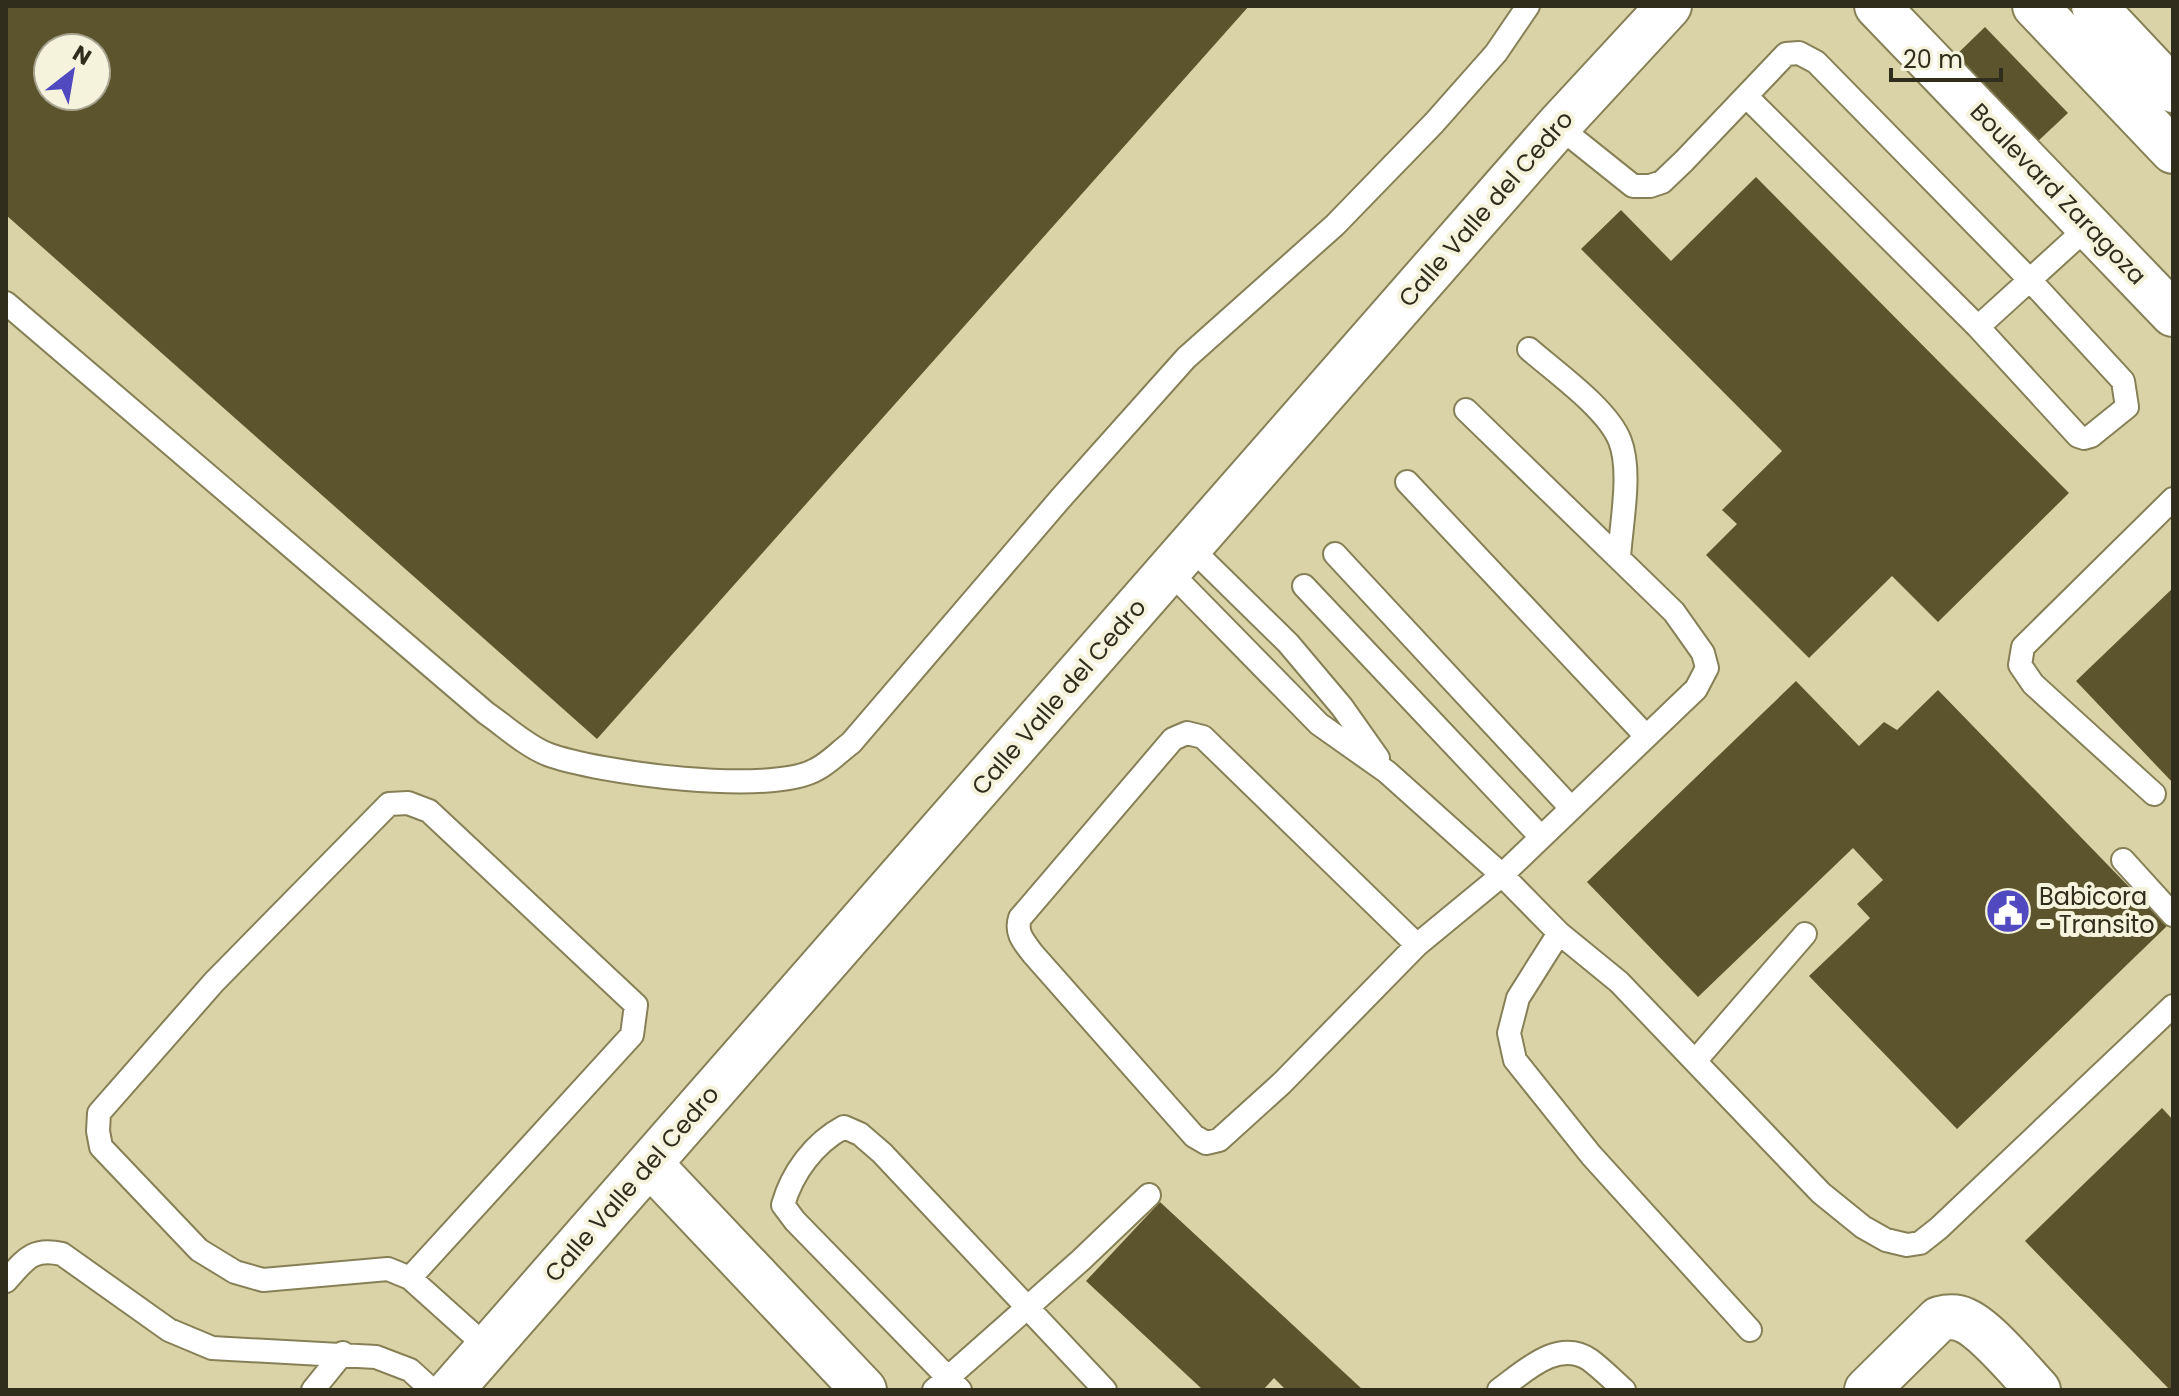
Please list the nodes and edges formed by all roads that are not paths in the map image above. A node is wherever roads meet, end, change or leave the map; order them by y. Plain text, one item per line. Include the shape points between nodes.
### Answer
1 (1528, 6) edge
2 (1669, 6) edge
3 (1877, 6) edge
4 (2035, 6) edge
5 (2094, 6) edge
6 (2171, 85) edge
7 (1746, 96) junction
8 (1558, 126) junction
9 (2173, 151) edge
10 (2089, 226) junction
11 (2029, 279) junction
12 (6, 303) edge
13 (2173, 314) edge
14 (1978, 327) junction
15 (1529, 349) dead end
16 (1466, 410) dead end
17 (1407, 482) dead end
18 (2173, 499) edge
19 (1335, 554) dead end
20 (1619, 558) junction
21 (1179, 559) junction
22 (1304, 586) dead end
23 (1288, 643) junction
24 (1259, 666) junction
25 (1646, 736) junction
26 (1387, 772) junction
27 (2154, 794) dead end
28 (1571, 808) junction
29 (1541, 837) junction
30 (2123, 860) dead end
31 (1502, 875) junction
32 (2173, 915) edge
33 (1559, 933) junction
34 (1805, 934) dead end
35 (1417, 945) junction
36 (2173, 1006) edge
37 (1696, 1060) junction
38 (650, 1164) junction
39 (1149, 1195) dead end
40 (410, 1278) junction
41 (6, 1281) edge
42 (1027, 1307) junction
43 (1750, 1330) dead end
44 (488, 1348) junction
45 (343, 1353) junction
46 (947, 1386) edge
47 (313, 1390) edge
48 (432, 1390) edge
49 (451, 1390) edge
50 (864, 1390) edge
51 (1105, 1390) edge
52 (1499, 1390) edge
53 (1624, 1390) edge
54 (1867, 1390) edge
55 (2038, 1390) edge

1 - 12 lane via 1496,53 1335,225 1186,358 851,743 816,770 787,778 724,783 600,768 545,753 486,713
2 - 8 street, Calle Valle del Cedro
3 - 10 street, Boulevard Zaragoza
4 - 9 street
5 - 6 street
7 - 8 lane via 1662,182 1650,186 1633,186
7 - 11 lane via 1786,54 1799,53 1816,62
7 - 14 lane
8 - 21 street, Calle Valle del Cedro
10 - 11 lane
10 - 13 street, Boulevard Zaragoza
11 - 14 lane
11 - 14 lane via 2123,381 2127,407 2091,436 2078,436
15 - 20 lane via 1599,410 1620,440 1625,474
16 - 20 lane
17 - 25 lane
18 - 27 lane via 2023,647 2020,665 2033,684
19 - 28 lane
20 - 25 lane via 1674,612 1703,653 1707,668 1696,689
21 - 23 lane
21 - 24 lane
21 - 38 street, Calle Valle del Cedro
22 - 29 lane
23 - 24 lane
23 - 26 lane
24 - 26 lane via 1319,724
25 - 28 lane
26 - 31 lane
28 - 29 lane
29 - 31 lane
30 - 32 lane
31 - 33 lane
31 - 35 lane
33 - 37 lane via 1619,982
33 - 43 lane via 1518,998 1509,1033 1515,1060 1591,1155
34 - 37 lane
35 - 35 lane via 1203,737 1187,733 1173,739 1020,918 1018,927 1033,954 1194,1136 1206,1143 1219,1140 1282,1083
36 - 37 lane via 1939,1228 1920,1243 1907,1245 1863,1227 1821,1193
38 - 44 street, Calle Valle del Cedro
38 - 50 street
39 - 42 lane
40 - 40 lane via 632,1035 636,1005 429,811 408,803 389,804 214,982 99,1113 98,1131 101,1147 164,1216 199,1250 235,1272 263,1280 388,1269
40 - 44 lane
41 - 45 lane via 29,1256 45,1250 62,1254 169,1330 212,1348
42 - 46 lane
42 - 46 lane via 860,1134 844,1127 808,1156 788,1186 783,1205
42 - 51 lane
44 - 49 street, Calle Valle del Cedro
45 - 47 lane
45 - 48 lane via 376,1357 410,1370
52 - 53 lane via 1545,1357 1566,1352 1587,1358
54 - 55 street via 1939,1319 1950,1317 1979,1331

